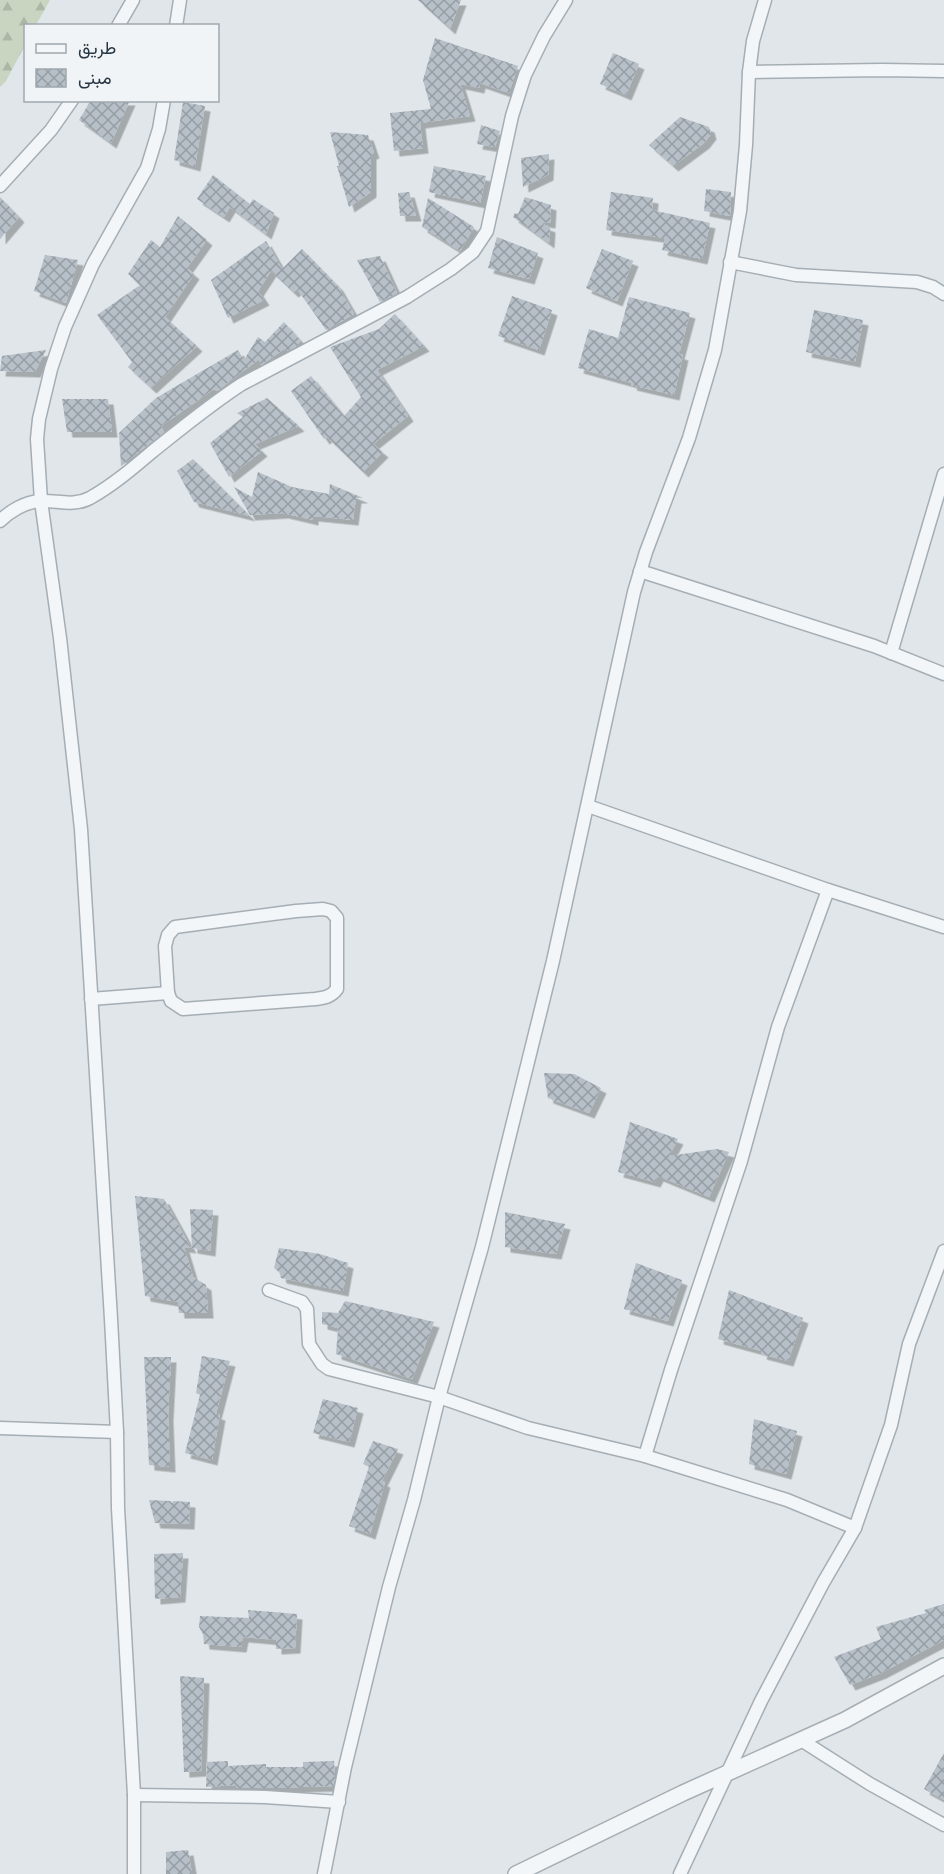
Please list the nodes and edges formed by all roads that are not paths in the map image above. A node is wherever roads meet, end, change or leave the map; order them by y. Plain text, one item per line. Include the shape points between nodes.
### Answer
1 (133, 0) edge
2 (180, 0) edge
3 (566, 0) edge
4 (765, 0) edge
5 (119, 24) edge
6 (176, 24) edge
7 (944, 71) edge
8 (749, 72) junction
9 (71, 102) edge
10 (164, 102) edge
11 (0, 186) edge
12 (730, 262) junction
13 (944, 294) edge
14 (944, 474) edge
15 (41, 501) junction
16 (0, 521) edge
17 (640, 572) junction
18 (891, 653) junction
19 (944, 674) edge
20 (588, 806) junction
21 (828, 890) junction
22 (944, 927) edge
23 (168, 993) junction
24 (92, 999) junction
25 (944, 1251) edge
26 (269, 1290) dead end
27 (439, 1397) junction
28 (0, 1428) edge
29 (117, 1432) junction
30 (645, 1456) junction
31 (855, 1528) junction
32 (944, 1666) edge
33 (801, 1740) junction
34 (727, 1773) junction
35 (134, 1795) junction
36 (339, 1802) junction
37 (944, 1825) edge
38 (134, 1874) edge
39 (324, 1874) edge
40 (516, 1874) edge
41 (680, 1874) edge

1 - 5 street
2 - 6 street
3 - 15 street via 525,75 487,231 472,252 407,297 242,384 88,499 66,504
4 - 8 street via 753,40
7 - 8 street
8 - 12 street via 740,211
9 - 11 street via 51,130
10 - 15 street via 147,168 93,264 51,369 37,439
12 - 13 street via 796,275 917,282
12 - 17 street via 715,350 689,438
14 - 18 street
15 - 16 street via 24,504
15 - 24 street via 81,829
17 - 18 street
17 - 20 street
18 - 19 street
20 - 21 street
20 - 27 street via 482,1247
21 - 22 street
21 - 30 street via 778,1027 741,1161
23 - 23 street via 165,946 175,927 323,909 337,918 334,994 183,1009 171,1001
23 - 24 street
24 - 29 street
25 - 31 street via 909,1344 891,1425
26 - 27 street via 302,1302 307,1310 309,1344 322,1364
27 - 30 street via 528,1428
27 - 36 street via 386,1598
28 - 29 street
29 - 35 street
30 - 31 street via 787,1500
31 - 34 street via 799,1627
32 - 33 street via 883,1701
33 - 34 street
33 - 37 street
34 - 40 street
34 - 41 street
35 - 36 street
35 - 38 street
36 - 39 street

